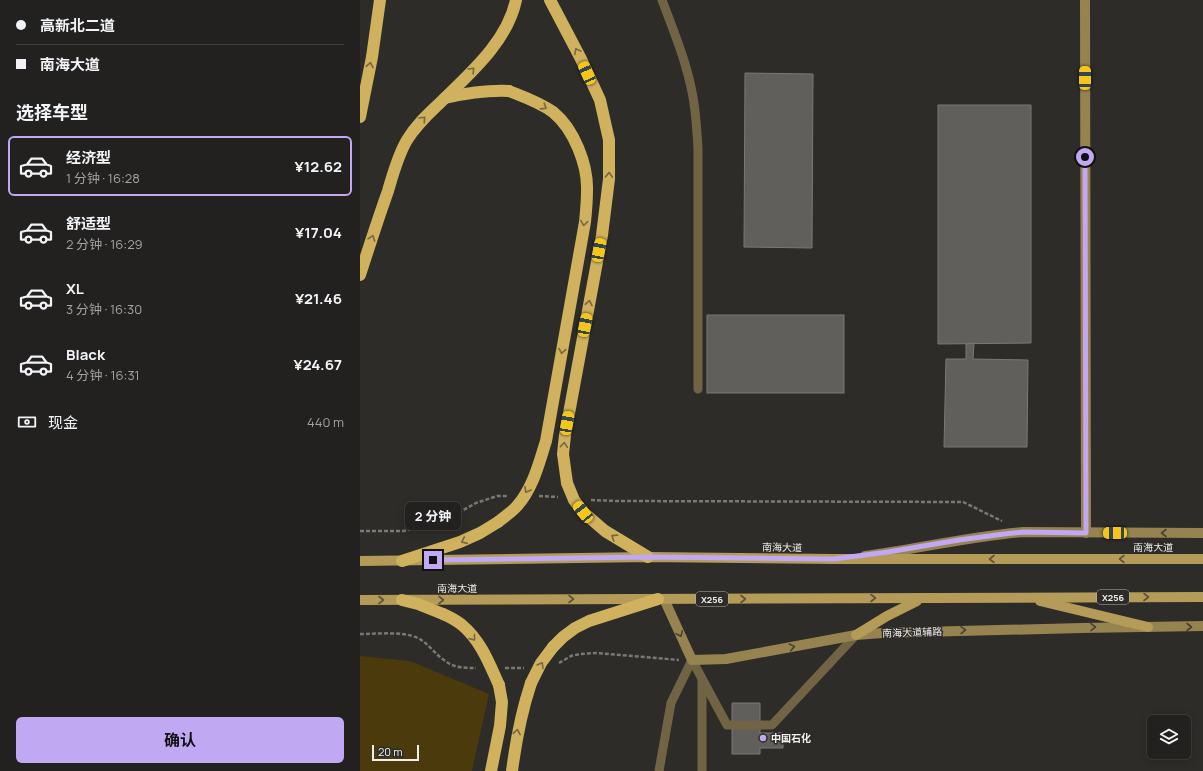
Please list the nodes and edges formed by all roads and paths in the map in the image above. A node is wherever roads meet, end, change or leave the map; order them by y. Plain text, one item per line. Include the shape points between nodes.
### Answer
1 (380, 0) edge
2 (516, 0) edge
3 (550, 0) edge
4 (662, 0) edge
5 (1085, 0) edge
6 (445, 98) junction
7 (360, 117) edge
8 (360, 275) edge
9 (698, 389) dead end
10 (513, 496) dead end
11 (535, 496) dead end
12 (565, 498) dead end
13 (587, 499) dead end
14 (1004, 522) dead end
15 (360, 531) edge
16 (1086, 533) junction
17 (1203, 533) edge
18 (648, 557) junction
19 (834, 559) junction
20 (1203, 559) edge
21 (360, 561) edge
22 (402, 561) junction
23 (1023, 597) junction
24 (1203, 597) edge
25 (923, 598) junction
26 (661, 599) junction
27 (360, 600) edge
28 (402, 600) junction
29 (1203, 626) edge
30 (1148, 627) junction
31 (360, 634) edge
32 (402, 634) dead end
33 (856, 635) junction
34 (692, 660) junction
35 (702, 678) junction
36 (490, 771) edge
37 (512, 771) edge
38 (659, 771) edge
39 (702, 771) edge

7 -> 1 highway
6 -> 2 highway via 492,50 502,35
18 -> 3 highway, bridge via 605,531 583,512 574,500 567,483 563,454 565,435 602,235 609,179 609,140 600,100
4 - 9 lane via 687,70 696,125
5 - 16 main road
8 -> 6 highway via 397,161 407,140 418,123
6 -> 22 highway, bridge via 471,92 509,91 532,100 554,113 577,145 584,165 587,190 585,222 546,442 528,490 517,506 480,533
10 - 15 path via 497,496 476,503 438,524 403,531
11 - 12 path
13 - 14 path via 617,502 963,502
17 -> 16 main road
16 - 19 main road via 1004,534
18 - 19 main road, 南海大道
18 - 22 main road, 南海大道
20 -> 19 main road, 南海大道
21 - 22 main road, 南海大道
23 -> 24 main road, 南海大道 / X256
23 - 25 main road, 南海大道 / X256
23 - 30 main road
26 -> 25 main road, 南海大道 / X256
25 - 33 main road via 893,612
28 -> 26 main road, 南海大道 / X256
26 -> 34 main road
37 -> 26 highway, bridge via 524,704 541,663 553,647 562,637 589,621
27 -> 28 main road, 南海大道 / X256
28 -> 36 highway, bridge via 443,614 462,625 486,655 499,685 502,702 500,726
30 -> 29 main road, 南海大道辅路
33 -> 30 main road, 南海大道辅路 via 914,631
31 - 32 path
34 -> 33 main road, 南海大道辅路 via 726,659
33 - 35 lane via 772,725 727,725
34 - 35 lane
34 - 38 lane via 671,703
35 - 39 lane

